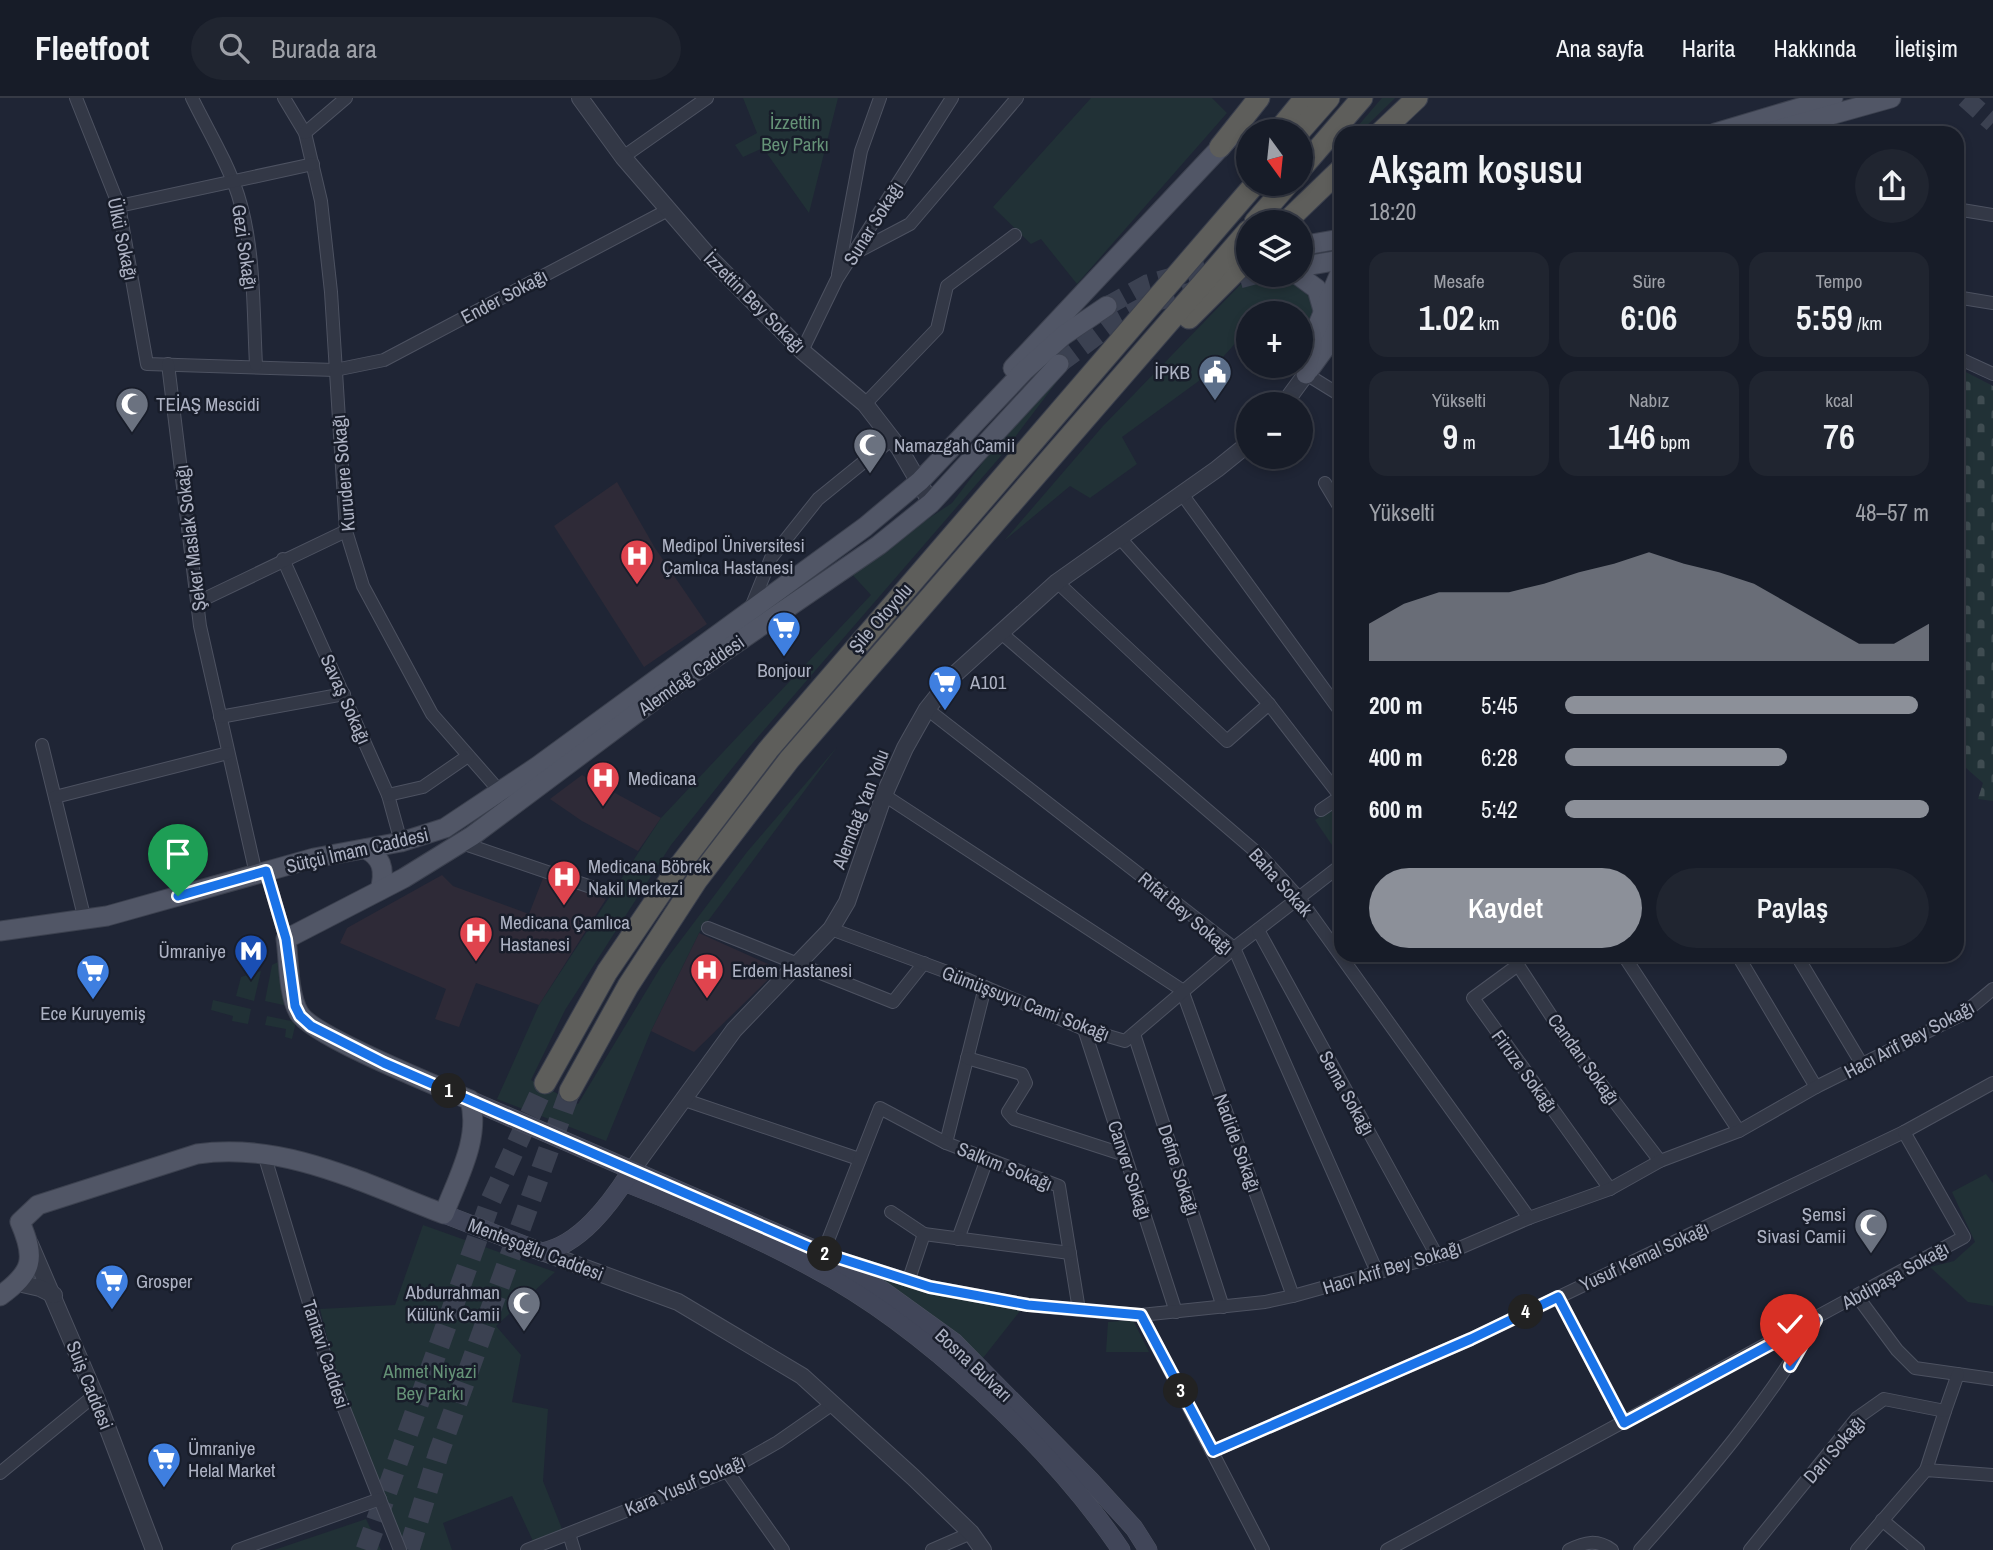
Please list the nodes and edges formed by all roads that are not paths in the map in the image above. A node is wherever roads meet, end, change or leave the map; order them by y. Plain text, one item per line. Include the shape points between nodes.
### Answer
1 (76, 98) edge
2 (192, 98) edge
3 (284, 98) edge
4 (346, 98) edge
5 (580, 98) edge
6 (707, 98) edge
7 (880, 98) edge
8 (952, 98) edge
9 (1017, 98) edge
10 (1259, 98) edge
11 (1269, 98) edge
12 (1305, 98) edge
13 (1329, 98) edge
14 (1362, 98) edge
15 (1417, 98) edge
16 (1833, 98) edge
17 (1891, 98) edge
18 (1288, 119) edge
19 (1311, 119) edge
20 (1338, 126) edge
21 (1387, 126) edge
22 (1738, 126) edge
23 (1804, 126) edge
24 (1334, 131) edge
25 (305, 134) junction
26 (1220, 147) junction
27 (1313, 155) edge
28 (623, 157) junction
29 (313, 164) junction
30 (1334, 176) edge
31 (232, 179) junction
32 (1236, 185) edge
33 (1245, 196) edge
34 (1278, 196) edge
35 (119, 206) junction
36 (668, 210) junction
37 (1265, 210) edge
38 (1298, 210) edge
39 (1964, 210) edge
40 (1993, 215) edge
41 (1015, 235) dead end
42 (1334, 240) edge
43 (1313, 244) edge
44 (1236, 245) edge
45 (855, 253) junction
46 (1334, 261) edge
47 (1313, 265) edge
48 (1236, 271) edge
49 (838, 279) junction
50 (1313, 286) edge
51 (1159, 294) junction
52 (1964, 299) edge
53 (1993, 303) edge
54 (1107, 306) tunnel mouth
55 (1332, 308) edge
56 (802, 351) junction
57 (1964, 361) edge
58 (168, 364) junction
59 (1059, 364) tunnel mouth
60 (1313, 364) edge
61 (256, 365) junction
62 (335, 370) junction
63 (1993, 374) edge
64 (1312, 378) edge
65 (1334, 391) edge
66 (865, 404) junction
67 (977, 421) junction
68 (892, 439) junction
69 (1059, 449) junction
70 (1236, 453) edge
71 (920, 481) junction
72 (1325, 483) dead end
73 (1182, 494) junction
74 (1334, 498) edge
75 (931, 503) junction
76 (346, 531) junction
77 (1119, 537) junction
78 (283, 559) junction
79 (1057, 582) junction
80 (200, 601) junction
81 (749, 612) junction
82 (1000, 632) junction
83 (344, 694) junction
84 (1334, 703) edge
85 (1269, 704) junction
86 (928, 709) junction
87 (220, 717) junction
88 (42, 745) dead end
89 (228, 753) junction
90 (468, 756) junction
91 (1334, 788) edge
92 (388, 795) junction
93 (884, 795) junction
94 (55, 797) junction
95 (508, 798) junction
96 (1334, 800) edge
97 (1321, 810) dead end
98 (401, 842) junction
99 (462, 843) junction
100 (365, 849) junction
101 (417, 870) junction
102 (1334, 871) edge
103 (261, 872) junction
104 (597, 889) dead end
105 (380, 890) junction
106 (1300, 898) junction
107 (85, 919) junction
108 (708, 928) dead end
109 (831, 929) junction
110 (1258, 930) junction
111 (0, 931) edge
112 (286, 939) junction
113 (1334, 946) edge
114 (1234, 948) junction
115 (1346, 962) edge
116 (1513, 962) edge
117 (1516, 962) edge
118 (1628, 962) edge
119 (1742, 962) edge
120 (1801, 962) edge
121 (924, 963) junction
122 (797, 965) junction
123 (985, 987) junction
124 (1993, 989) edge
125 (1182, 990) junction
126 (1084, 1029) junction
127 (1134, 1034) junction
128 (967, 1058) junction
129 (1863, 1066) junction
130 (545, 1083) tunnel mouth
131 (1993, 1083) edge
132 (1816, 1087) junction
133 (570, 1091) tunnel mouth
134 (682, 1099) junction
135 (471, 1100) junction
136 (1739, 1130) junction
137 (1904, 1132) junction
138 (946, 1143) junction
139 (264, 1154) junction
140 (1125, 1154) junction
141 (987, 1158) junction
142 (859, 1159) junction
143 (1660, 1161) junction
144 (628, 1176) junction
145 (1610, 1189) junction
146 (891, 1212) dead end
147 (443, 1214) junction
148 (1529, 1218) junction
149 (20, 1222) joint
150 (923, 1234) junction
151 (958, 1239) junction
152 (574, 1241) junction
153 (29, 1244) junction
154 (542, 1252) junction
155 (823, 1253) junction
156 (1070, 1253) junction
157 (1437, 1256) junction
158 (579, 1266) junction
159 (1377, 1272) junction
160 (909, 1279) junction
161 (18, 1283) junction
162 (54, 1295) junction
163 (0, 1296) edge
164 (1293, 1296) junction
165 (1857, 1296) junction
166 (1558, 1297) junction
167 (1223, 1307) junction
168 (1079, 1310) junction
169 (1176, 1312) junction
170 (1141, 1315) junction
171 (1816, 1320) junction
172 (1958, 1374) junction
173 (1993, 1379) edge
174 (95, 1395) junction
175 (834, 1402) junction
176 (1945, 1411) junction
177 (1624, 1423) junction
178 (1213, 1451) junction
179 (1926, 1470) junction
180 (727, 1471) junction
181 (0, 1473) edge
182 (1993, 1475) edge
183 (380, 1499) junction
184 (1882, 1520) junction
185 (971, 1533) junction
186 (569, 1534) junction
187 (154, 1550) edge
188 (238, 1550) edge
189 (400, 1550) edge
190 (527, 1550) edge
191 (574, 1550) edge
192 (783, 1550) edge
193 (932, 1550) edge
194 (984, 1550) edge
195 (1121, 1550) edge
196 (1148, 1550) edge
197 (1263, 1550) edge
198 (1387, 1550) edge
199 (1569, 1550) edge
200 (1612, 1550) edge
201 (1640, 1550) edge
202 (1750, 1550) edge
203 (1857, 1550) edge
204 (1918, 1550) edge

1 - 35 street, Ülkü Sokağı
2 - 31 street, Gezi Sokağı
3 - 25 street, Kurudere Sokağı
4 - 25 street
5 - 28 street, İzzettin Bey Sokağı
6 - 28 street
7 - 49 street via 861,151
8 - 45 street, Sunar Sokağı
9 - 45 street via 910,224
10 - 26 highway
11 - 26 main road
12 - 18 highway
13 - 19 highway
14 - 20 highway
15 - 21 highway
16 - 22 main road
17 - 23 main road
24 - 27 highway
25 - 29 street, Kurudere Sokağı
26 - 67 main road via 1020,358
28 - 36 street, İzzettin Bey Sokağı
29 - 31 street
29 - 62 street, Kurudere Sokağı via 328,262
30 - 38 highway
31 - 35 street
31 - 61 street, Gezi Sokağı via 248,252
32 - 51 highway
33 - 51 highway, Şile Otoyolu
34 - 37 highway
35 - 58 street, Ülkü Sokağı via 146,363
36 - 56 street, İzzettin Bey Sokağı
36 - 62 street, Ender Sokağı via 384,360
39 - 40 street
41 - 66 street via 947,286 937,329
42 - 43 main road
44 - 69 highway, Şile Otoyolu
45 - 49 street, Sunar Sokağı
46 - 47 main road
48 - 69 highway
49 - 56 street, Sunar Sokağı
50 - 55 main road
51 - 130 highway, Şile Otoyolu via 768,750 615,960
52 - 53 street
54 - 67 main road, Alemdağ Caddesi via 1064,335
55 - 60 main road via 1328,344
56 - 66 street, İzzettin Bey Sokağı
57 - 63 street
58 - 61 street
58 - 80 street, Şeker Maslak Sokağı
59 - 75 main road, Alemdağ Caddesi
61 - 62 street
62 - 76 street, Kurudere Sokağı
64 - 65 street
66 - 68 street, İzzettin Bey Sokağı
67 - 71 main road, Alemdağ Caddesi
68 - 71 street, İzzettin Bey Sokağı
68 - 81 street via 818,499 771,558
69 - 133 highway, Şile Otoyolu via 789,760 697,880 628,986
70 - 73 street, Alemdağ Yan Yolu
71 - 75 street, İzzettin Bey Sokağı
71 - 81 main road, Alemdağ Caddesi
72 - 74 street
73 - 77 street, Alemdağ Yan Yolu
73 - 84 street
75 - 95 main road, Alemdağ Caddesi via 879,545
76 - 78 street
76 - 90 street, Kurudere Sokağı via 363,586 432,714
77 - 79 street, Alemdağ Yan Yolu
77 - 85 street
78 - 80 street
78 - 83 street, Savaş Sokağı
79 - 82 street, Alemdağ Yan Yolu
79 - 85 street via 1227,741
80 - 87 street, Şeker Maslak Sokağı via 200,626
81 - 95 main road, Alemdağ Caddesi
82 - 86 street, Alemdağ Yan Yolu via 954,676
82 - 106 street, Baha Sokak via 1262,857
83 - 87 street
83 - 92 street, Savaş Sokağı
85 - 91 street
86 - 93 street, Alemdağ Yan Yolu
86 - 114 street, Rıfat Bey Sokağı
87 - 89 street, Şeker Maslak Sokağı
88 - 94 street
89 - 94 street
89 - 103 street, Şeker Maslak Sokağı
90 - 92 street via 423,787
90 - 95 street, Kurudere Sokağı
92 - 98 street, Savaş Sokağı
93 - 109 street, Alemdağ Yan Yolu via 847,902
93 - 125 street
94 - 107 street
95 - 98 main road, Sütçü İmam Caddesi via 445,828
95 - 99 main road, Alemdağ Caddesi
96 - 97 street
98 - 100 main road, Sütçü İmam Caddesi
98 - 101 main road via 400,859 410,870
99 - 101 main road, Alemdağ Caddesi
99 - 104 street
100 - 103 main road, Sütçü İmam Caddesi
100 - 105 main road via 382,864
101 - 105 main road, Alemdağ Caddesi
102 - 106 street, Gümüşsuyu Cami Sokağı
103 - 107 main road, Sütçü İmam Caddesi
103 - 112 street, Şeker Maslak Sokağı
105 - 112 main road, Alemdağ Caddesi
106 - 110 street, Gümüşsuyu Cami Sokağı
106 - 113 street, Baha Sokak
107 - 111 main road, Sütçü İmam Caddesi
108 - 122 street
109 - 121 street, Gümüşsuyu Cami Sokağı
109 - 122 street, Alemdağ Yan Yolu
110 - 114 street, Gümüşsuyu Cami Sokağı
110 - 157 street, Sema Sokağı
112 - 135 main road, Bosna Bulvarı via 295,1006 311,1026
114 - 125 street, Gümüşsuyu Cami Sokağı
114 - 159 street, Rıfat Bey Sokağı
115 - 148 street, Baha Sokak
116 - 145 street, Firuze Sokağı via 1473,998
117 - 143 street, Candan Sokağı via 1566,1037
118 - 136 street
119 - 132 street
120 - 129 street
121 - 122 street via 893,1002
121 - 123 street, Gümüşsuyu Cami Sokağı
122 - 134 street, Alemdağ Yan Yolu via 734,1030
123 - 126 street, Gümüşsuyu Cami Sokağı
123 - 128 street, Salkım Sokağı
124 - 129 street, Hacı Arif Bey Sokağı via 1964,1014
125 - 127 street, Gümüşsuyu Cami Sokağı
125 - 164 street, Nadide Sokağı
126 - 127 street, Gümüşsuyu Cami Sokağı via 1125,1041
126 - 140 street, Canver Sokağı
127 - 167 street, Defne Sokağı
128 - 138 street, Salkım Sokağı
128 - 140 street via 1025,1078 1009,1112 1014,1119
129 - 132 street, Hacı Arif Bey Sokağı
131 - 137 street, Yusuf Kemal Sokağı
132 - 136 street, Hacı Arif Bey Sokağı
134 - 142 street
134 - 144 street, Alemdağ Yan Yolu
135 - 144 main road, Bosna Bulvarı
135 - 147 main road via 473,1133
136 - 143 street, Hacı Arif Bey Sokağı
137 - 165 street, Abdipaşa Sokağı via 1964,1237
137 - 166 street, Yusuf Kemal Sokağı
138 - 141 street, Salkım Sokağı
138 - 142 street via 880,1108
139 - 147 main road, Menteşoğlu Caddesi via 324,1168
139 - 149 main road, Menteşoğlu Caddesi via 215,1151 179,1157 38,1205
139 - 183 street, Tantavi Caddesi via 331,1376
140 - 169 street, Canver Sokağı
141 - 151 street
141 - 156 street, Salkım Sokağı via 1059,1186
142 - 155 street
143 - 145 street, Hacı Arif Bey Sokağı
144 - 152 main road
144 - 155 main road, Bosna Bulvarı
144 - 195 main road, Bosna Bulvarı via 814,1269 944,1359 1037,1446 1096,1513
145 - 148 street, Hacı Arif Bey Sokağı
146 - 150 street
147 - 154 main road, Menteşoğlu Caddesi
148 - 157 street, Hacı Arif Bey Sokağı
149 - 153 main road, Suiş Caddesi
150 - 151 street
150 - 160 street
151 - 156 street
152 - 154 main road
152 - 158 street
153 - 161 main road via 27,1270
153 - 162 street, Suiş Caddesi
154 - 158 street, Menteşoğlu Caddesi
155 - 160 street, Hacı Arif Bey Sokağı
155 - 196 main road, Bosna Bulvarı via 954,1342 1082,1472 1134,1528
156 - 168 street, Salkım Sokağı
157 - 159 street, Hacı Arif Bey Sokağı
158 - 175 street, Menteşoğlu Caddesi via 678,1302 802,1376
159 - 164 street, Hacı Arif Bey Sokağı
160 - 168 street, Hacı Arif Bey Sokağı via 1028,1305
161 - 162 street
161 - 163 main road
162 - 174 street, Suiş Caddesi
164 - 167 street, Hacı Arif Bey Sokağı
165 - 171 street, Abdipaşa Sokağı
165 - 172 street via 1915,1368
166 - 177 street
166 - 178 street, Yusuf Kemal Sokağı
167 - 169 street, Hacı Arif Bey Sokağı
168 - 170 street, Hacı Arif Bey Sokağı
169 - 170 street, Hacı Arif Bey Sokağı
170 - 178 street
171 - 177 street, Abdipaşa Sokağı
171 - 201 street via 1790,1366 1714,1467
172 - 173 street
172 - 176 street
174 - 181 street
174 - 187 street, Suiş Caddesi
175 - 180 street, Kara Yusuf Sokağı via 778,1443
175 - 185 street, Menteşoğlu Caddesi
176 - 179 street
176 - 202 street, Darı Sokağı via 1884,1399 1857,1418
177 - 198 street, Abdipaşa Sokağı
178 - 197 street
179 - 182 street
179 - 184 street
180 - 186 street, Kara Yusuf Sokağı
180 - 192 street
183 - 188 street
183 - 189 street, Tantavi Caddesi
184 - 203 street
184 - 204 street
185 - 193 street
185 - 194 street, Menteşoğlu Caddesi
186 - 190 street, Kara Yusuf Sokağı
186 - 191 street
199 - 200 street via 1601,1542

